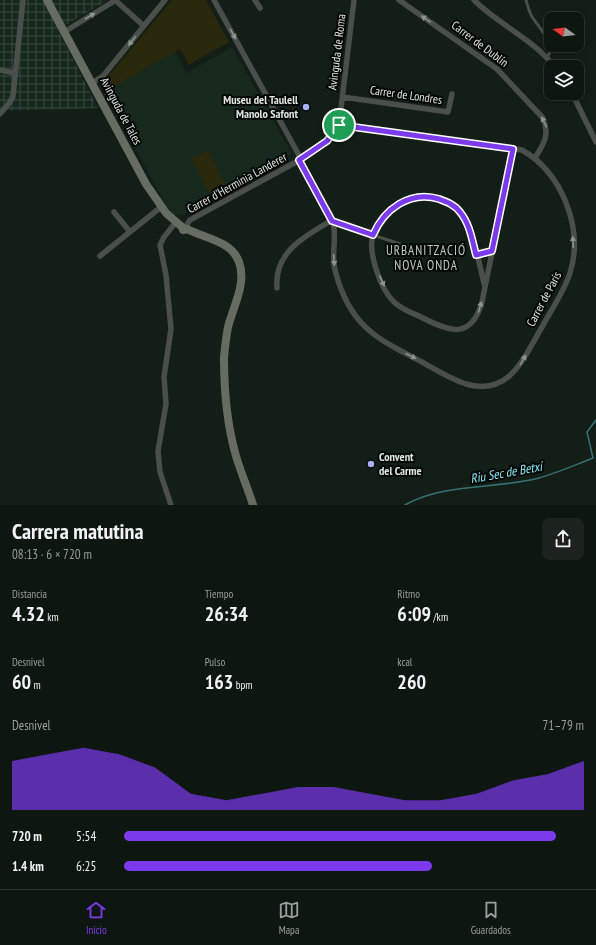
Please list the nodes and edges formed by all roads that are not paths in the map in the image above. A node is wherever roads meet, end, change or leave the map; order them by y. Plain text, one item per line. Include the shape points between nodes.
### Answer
1 (23, 0) edge
2 (47, 0) edge
3 (116, 0) edge
4 (165, 0) edge
5 (214, 0) edge
6 (256, 0) edge
7 (354, 0) edge
8 (399, 0) edge
9 (474, 0) edge
10 (526, 0) edge
11 (260, 8) dead end
12 (144, 26) junction
13 (64, 32) junction
14 (547, 57) junction
15 (549, 60) edge
16 (0, 70) edge
17 (15, 72) junction
18 (92, 82) junction
19 (452, 94) dead end
20 (343, 97) junction
21 (575, 100) edge
22 (0, 114) edge
23 (339, 125) junction
24 (596, 142) edge
25 (513, 149) junction
26 (535, 158) junction
27 (300, 160) junction
28 (161, 207) junction
29 (114, 212) dead end
30 (332, 221) junction
31 (183, 226) junction
32 (130, 232) junction
33 (373, 235) junction
34 (409, 247) dead end
35 (492, 251) junction
36 (476, 255) junction
37 (100, 256) dead end
38 (485, 287) junction
39 (277, 288) dead end
40 (171, 505) edge
41 (253, 505) edge

1 - 17 street
2 - 13 main road, Avinguda de Tales
3 - 12 street
13 -> 3 street
4 - 12 street
5 -> 27 street
6 - 11 street
7 - 20 street, Avinguda de Roma
26 -> 8 street, Carrer de Dublín via 544,142 547,128 543,118 497,69
9 - 14 street
10 - 14 lane via 532,16 549,43 550,53
12 -> 18 street via 103,76
13 - 18 main road, Avinguda de Tales
14 - 15 street
16 - 17 street
17 - 22 street via 10,102
18 - 28 main road, Avinguda de Tales via 146,184
19 - 20 street, Carrer de Londres via 448,112
20 - 23 street, Avinguda de Roma
21 - 24 street
23 - 25 street, Carrer de París
23 - 27 street, Avinguda de Roma via 327,141
25 - 26 street, Carrer de París via 522,150
25 - 35 street
30 -> 26 street, Carrer de París via 334,264 339,282 354,313 368,330 385,343 456,380 478,387 494,385 506,379 519,366 567,283 573,263 573,232 567,205 557,182
27 - 30 street
27 - 31 street, Carrer d'Herminia Landerer
28 - 31 main road, Avinguda de Tales
28 - 32 street
29 - 32 street
30 - 33 street
30 - 39 street via 301,238 288,250 279,267
31 - 40 street, Carrer d'Herminia Landerer via 164,237 160,245 166,275 171,329 164,377 166,404 158,451 160,472
31 - 41 main road via 224,245 240,263 239,293 224,358 232,440
32 - 37 street
33 - 34 lane
33 - 36 street via 385,216 399,204 419,197 436,198 452,204 463,215 470,230
33 -> 38 street via 371,248 374,260 391,299 398,306 444,328 462,329 474,321
35 - 36 street
35 - 38 street
36 - 38 street

